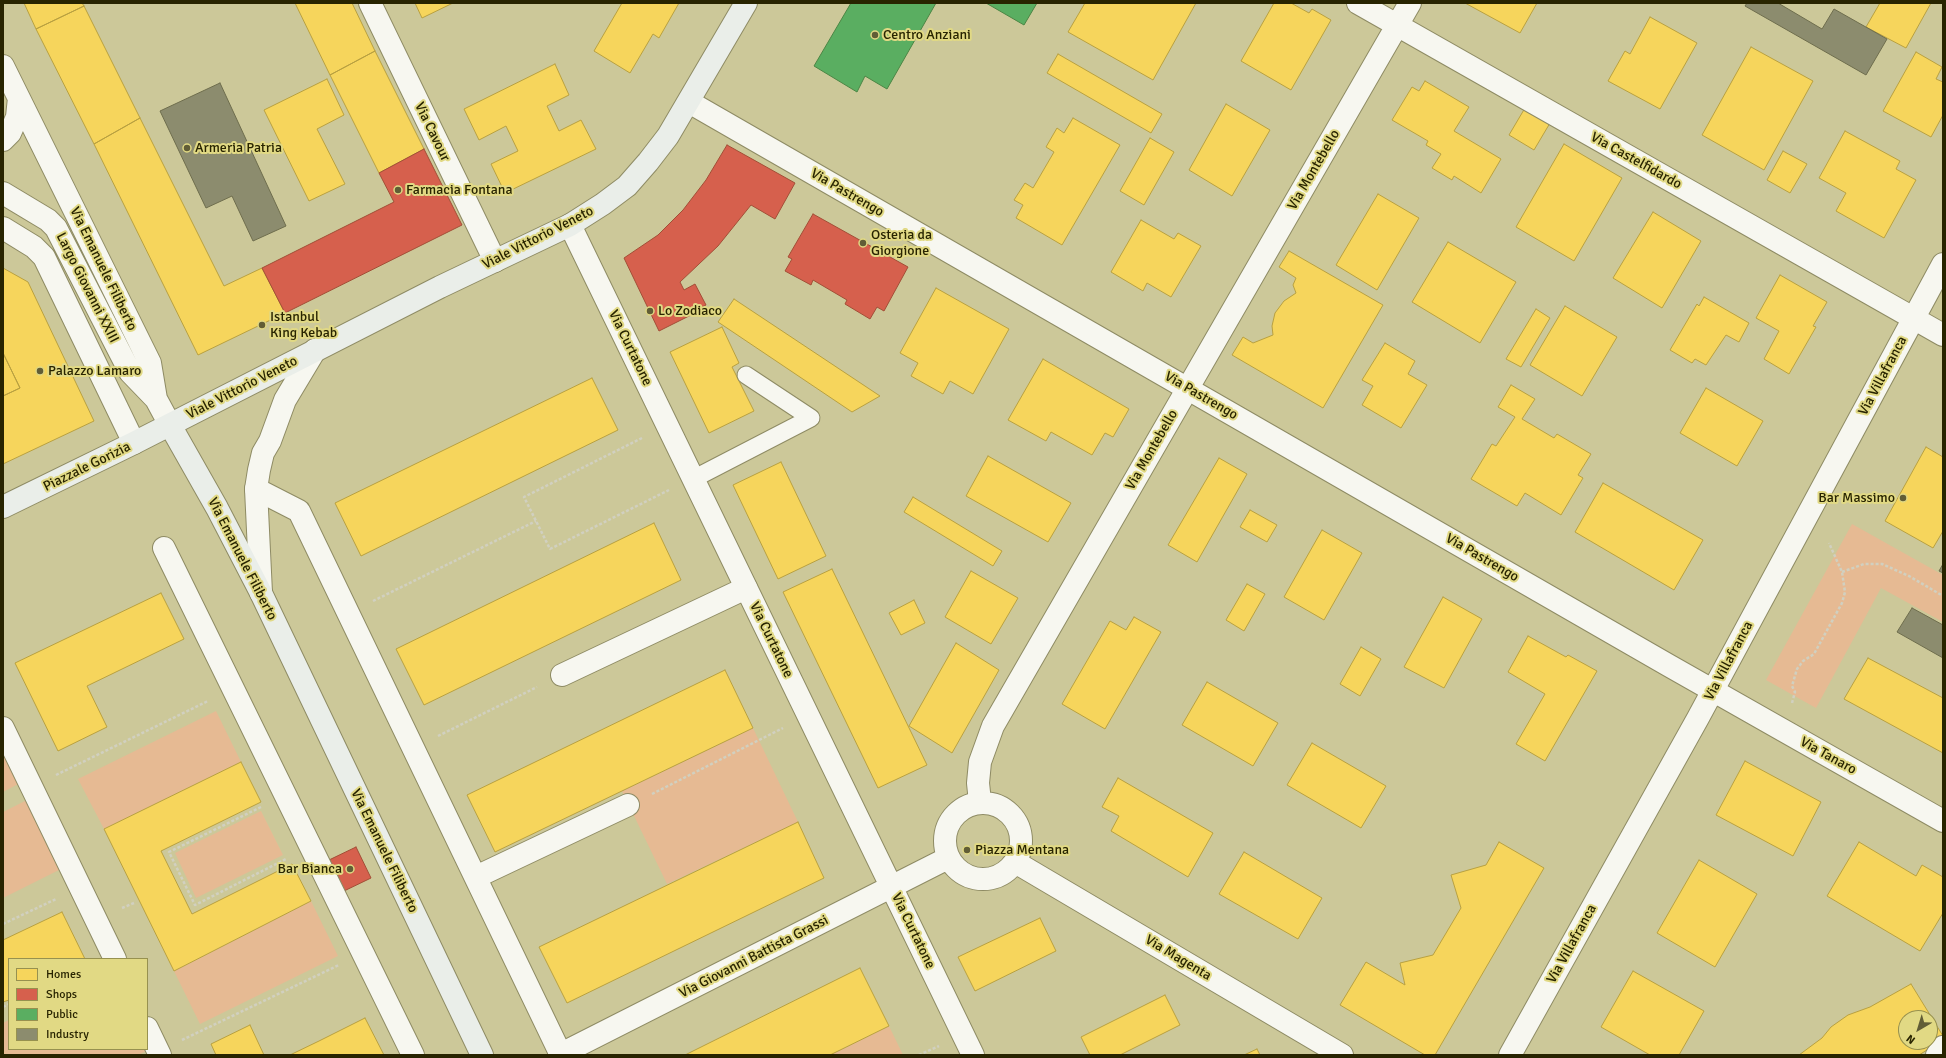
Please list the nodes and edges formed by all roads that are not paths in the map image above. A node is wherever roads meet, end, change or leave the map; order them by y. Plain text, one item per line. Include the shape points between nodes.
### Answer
1 (370, 3) edge
2 (746, 3) edge
3 (1358, 3) edge
4 (1410, 3) edge
5 (1397, 26) junction
6 (3, 66) edge
7 (19, 98) junction
8 (689, 102) junction
9 (3, 140) edge
10 (3, 194) edge
11 (570, 225) junction
12 (3, 228) edge
13 (495, 261) junction
14 (1943, 264) edge
15 (1914, 318) junction
16 (1943, 335) edge
17 (315, 350) junction
18 (746, 375) dead end
19 (1188, 389) junction
20 (156, 399) junction
21 (170, 425) junction
22 (134, 443) junction
23 (693, 479) junction
24 (256, 489) junction
25 (3, 507) edge
26 (164, 548) dead end
27 (746, 588) junction
28 (261, 593) junction
29 (562, 675) road end
30 (1713, 691) junction
31 (3, 728) edge
32 (980, 802) junction
33 (628, 805) road end
34 (1943, 821) edge
35 (948, 858) junction
36 (1015, 862) junction
37 (476, 877) junction
38 (892, 888) junction
39 (115, 958) edge
40 (148, 1030) edge
41 (1943, 1047) edge
42 (159, 1053) edge
43 (413, 1055) edge
44 (482, 1055) edge
45 (560, 1055) edge
46 (973, 1055) edge
47 (1342, 1055) edge
48 (1510, 1055) edge
49 (1937, 1055) edge

1 - 13 street, Via Cavour
2 - 8 main road, Viale Vittorio Veneto
3 - 5 street, Via Castelfidardo
4 - 5 street, Via Montebello
5 - 15 street, Via Castelfidardo
5 - 19 street, Via Montebello
6 - 7 street, Via Emanuele Filiberto
7 - 9 street via 17,117 10,133
7 - 20 street, Via Emanuele Filiberto via 150,363
8 - 11 main road, Viale Vittorio Veneto via 668,136 627,186
8 - 19 street, Via Pastrengo
10 - 20 street, Largo Giovanni XXIII via 48,220 56,228 130,372
11 - 13 main road, Viale Vittorio Veneto
11 - 23 street, Via Curtatone
12 - 22 street, Largo Giovanni XXIII via 34,247 44,257
13 - 17 main road, Viale Vittorio Veneto
14 - 15 street, Via Villafranca
15 - 16 street, Via Castelfidardo
15 - 30 street, Via Villafranca
17 - 21 main road, Viale Vittorio Veneto
17 - 24 street, Viale Vittorio Veneto via 285,400 263,453
18 - 23 lane via 811,418
19 - 30 street, Via Pastrengo
19 - 32 street, Via Montebello via 993,726 980,762
20 - 21 street, Via Emanuele Filiberto
21 - 22 main road, Piazzale Gorizia
21 - 28 main road, Via Emanuele Filiberto
22 - 25 main road, Piazzale Gorizia
23 - 27 street, Via Curtatone
24 - 28 street, Viale Vittorio Veneto
24 - 37 street via 299,511
26 - 43 street
27 - 29 street
27 - 38 street, Via Curtatone
28 - 44 main road, Via Emanuele Filiberto
30 - 34 street, Via Tanaro
30 - 48 street, Via Villafranca
31 - 39 street
32 - 35 street via 967,805 956,813 948,824 944,837
32 - 36 street via 998,805 1009,813 1017,824 1021,837 1020,850
33 - 37 street
35 - 36 street via 957,870 974,878 987,879 1003,874
35 - 38 street, Via Giovanni Battista Grassi
36 - 47 street, Via Magenta
37 - 45 street
38 - 45 street, Via Giovanni Battista Grassi
38 - 46 street, Via Curtatone
40 - 42 street
41 - 49 street

